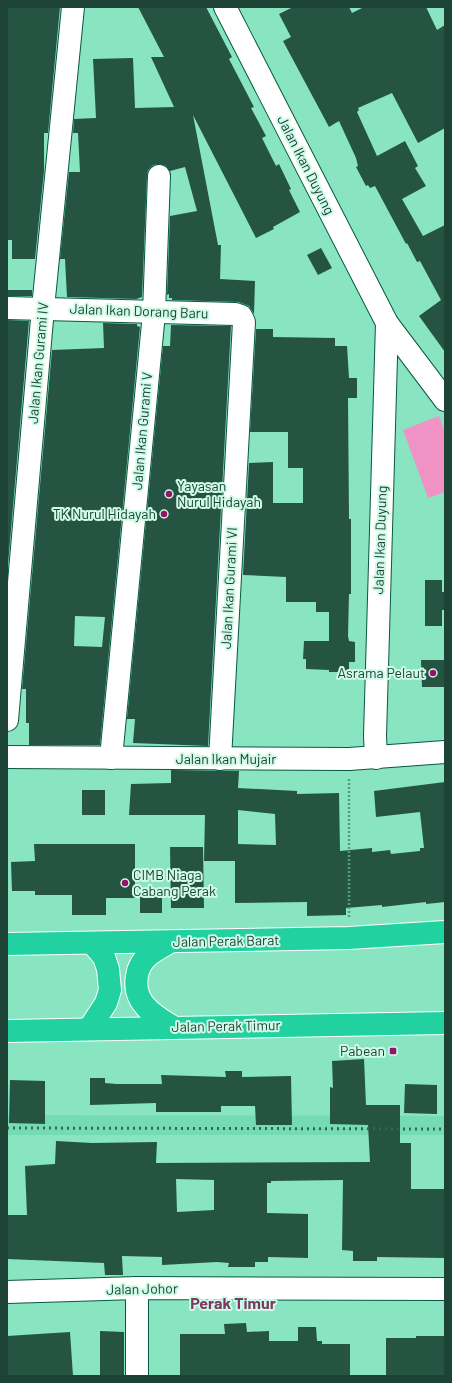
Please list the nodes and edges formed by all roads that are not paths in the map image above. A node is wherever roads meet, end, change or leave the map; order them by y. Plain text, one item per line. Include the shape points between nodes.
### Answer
1 (73, 7) edge
2 (225, 7) edge
3 (159, 176) dead end
4 (7, 308) edge
5 (43, 308) junction
6 (154, 313) junction
7 (244, 322) joint
8 (387, 322) junction
9 (445, 400) edge
10 (7, 720) edge
11 (445, 752) edge
12 (7, 757) edge
13 (111, 758) junction
14 (376, 758) junction
15 (220, 759) junction
16 (445, 932) edge
17 (170, 942) junction
18 (92, 943) junction
19 (7, 944) edge
20 (445, 1023) edge
21 (173, 1027) junction
22 (89, 1029) junction
23 (7, 1031) edge
24 (138, 1288) junction
25 (445, 1289) edge
26 (7, 1292) edge
27 (137, 1376) edge

1 - 5 street, Jalan Ikan Gurami IV
2 - 8 street, Jalan Ikan Duyung
3 - 6 street, Jalan Ikan Gurami V
4 - 5 street, Jalan Ikan Dorang Baru
5 - 6 street, Jalan Ikan Dorang Baru
5 - 10 street, Jalan Ikan Gurami IV
6 - 7 street, Jalan Ikan Dorang Baru via 235,314
6 - 13 street, Jalan Ikan Gurami V
7 - 15 street, Jalan Ikan Gurami VI
8 - 9 street, Jalan Ikan Duyung
8 - 14 street, Jalan Ikan Duyung
11 - 14 street, Jalan Ikan Mujair
12 - 13 street, Jalan Ikan Mujair
13 - 15 street, Jalan Ikan Mujair
14 - 15 street, Jalan Ikan Mujair
16 - 17 highway, Jalan Perak Barat via 349,938
17 - 18 highway, Jalan Perak Barat
17 - 21 highway via 149,955 142,963 135,986 148,1011
18 - 19 highway, Jalan Perak Barat
18 - 22 highway via 104,957 110,990 106,1003
20 - 21 highway, Jalan Perak Timur
21 - 22 highway, Jalan Perak Timur
22 - 23 highway, Jalan Perak Timur
24 - 25 street, Jalan Johor
24 - 26 street, Jalan Johor
24 - 27 street

